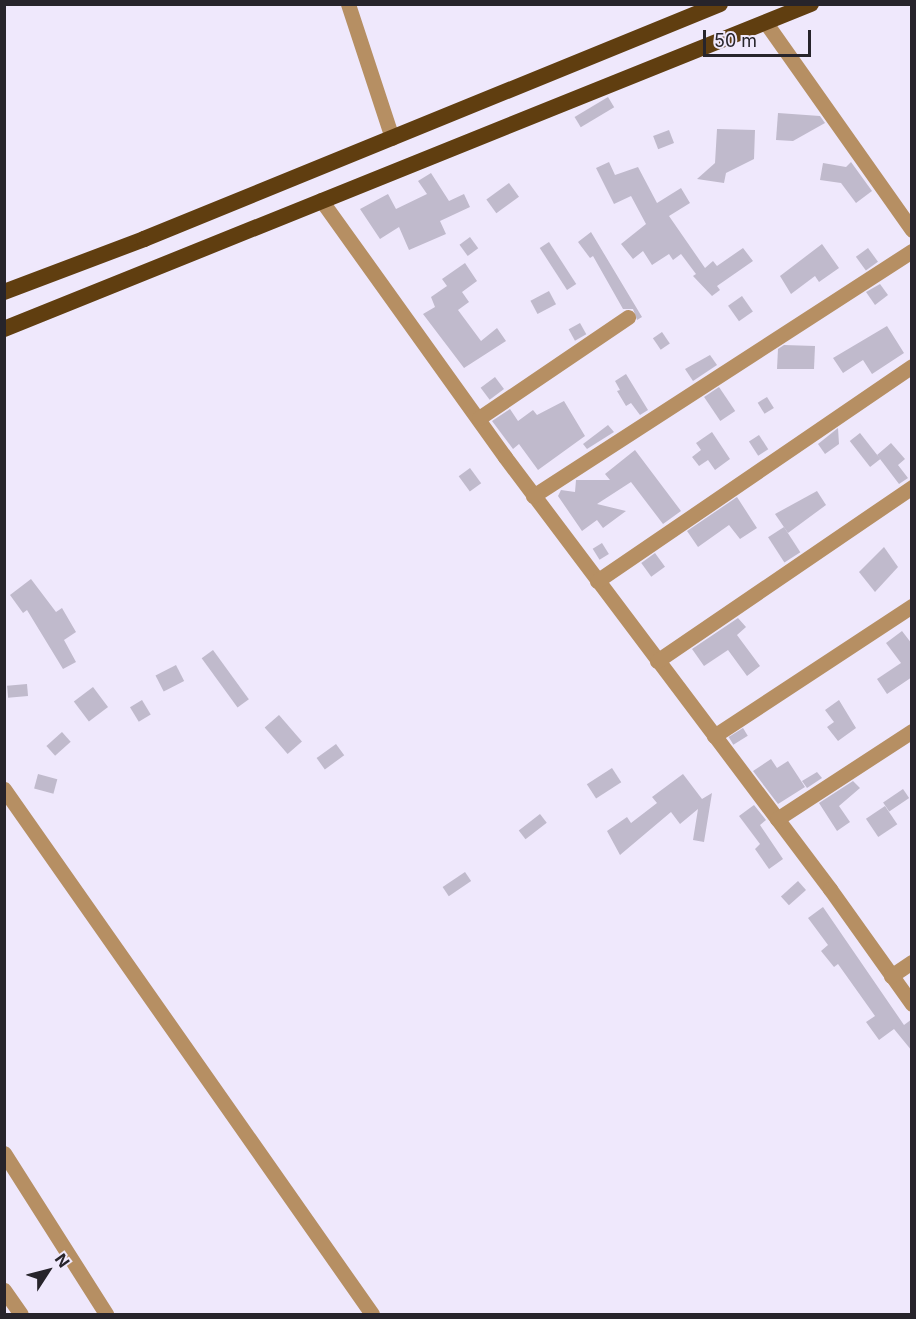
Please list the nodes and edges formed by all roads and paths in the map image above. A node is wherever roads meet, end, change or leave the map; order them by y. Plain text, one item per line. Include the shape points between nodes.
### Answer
1 (348, 4) edge
2 (720, 4) edge
3 (811, 4) edge
4 (766, 23) junction
5 (392, 138) junction
6 (321, 200) junction
7 (910, 226) edge
8 (912, 251) edge
9 (4, 292) edge
10 (628, 318) dead end
11 (4, 329) edge
12 (912, 366) edge
13 (479, 418) junction
14 (912, 487) edge
15 (533, 496) junction
16 (597, 582) junction
17 (912, 606) edge
18 (657, 661) junction
19 (912, 730) edge
20 (714, 736) junction
21 (4, 789) edge
22 (777, 819) junction
23 (912, 962) edge
24 (891, 976) junction
25 (912, 1004) edge
26 (4, 1153) edge
27 (4, 1290) edge
28 (21, 1314) edge
29 (106, 1314) edge
30 (372, 1314) edge

1 - 5 street
2 - 5 highway
3 - 4 highway
4 - 6 highway
4 - 7 street
5 - 9 highway
6 - 11 highway
6 - 13 street
8 - 15 street
10 - 13 street
12 - 16 street
13 - 15 street
14 - 18 street
15 - 16 street
16 - 18 street
17 - 20 street
18 - 20 street
19 - 22 street
20 - 22 street
21 - 30 street
22 - 24 street
23 - 24 street
24 - 25 street
26 - 29 street
27 - 28 street

